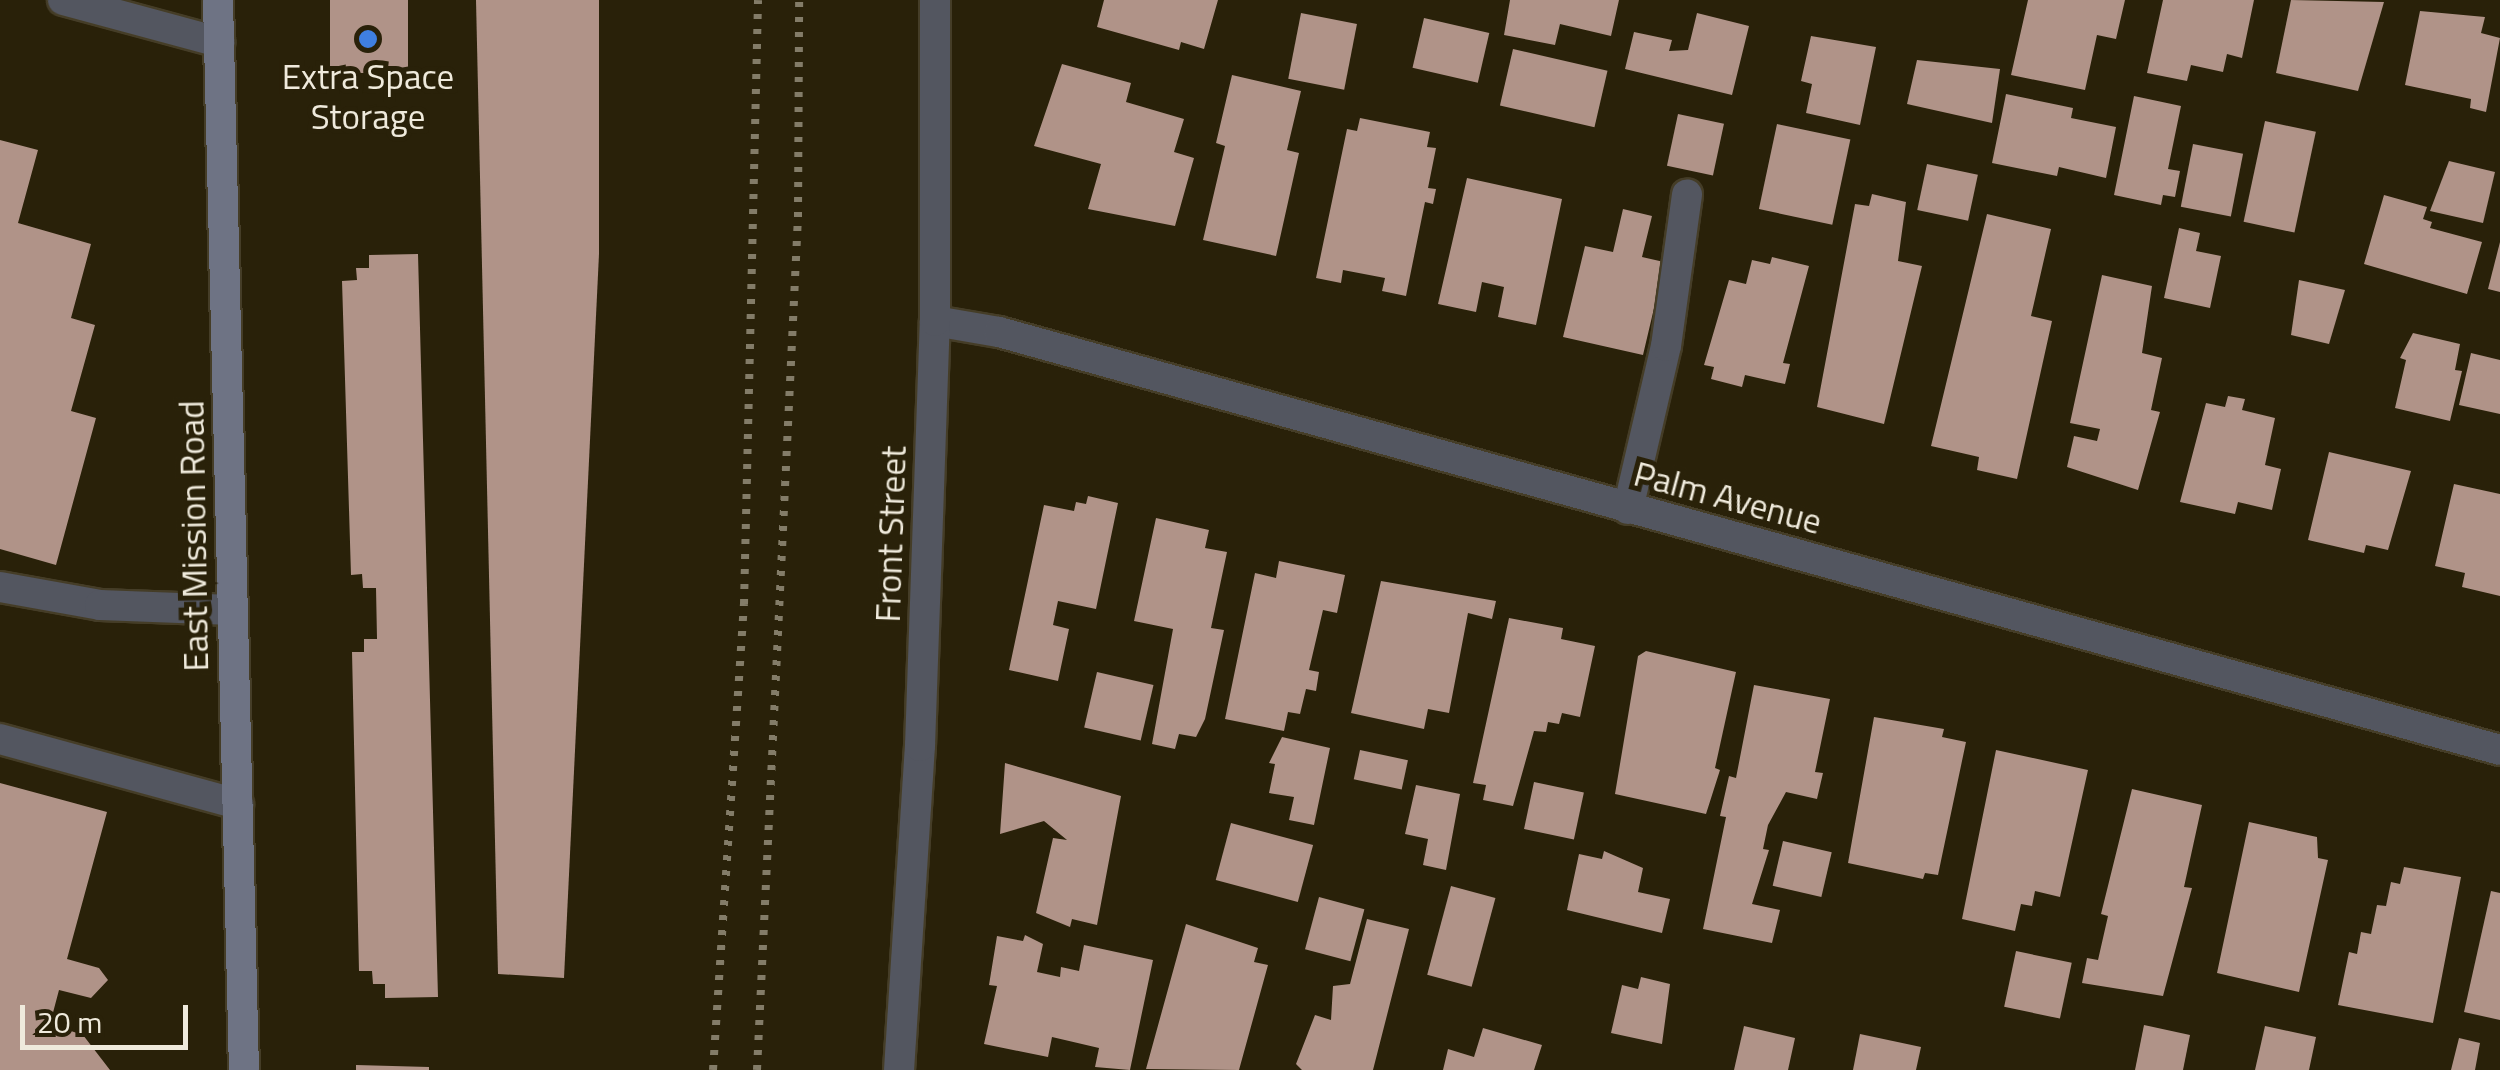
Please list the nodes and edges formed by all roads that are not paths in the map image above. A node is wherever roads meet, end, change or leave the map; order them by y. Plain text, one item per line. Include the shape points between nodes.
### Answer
1 (63, 0) edge
2 (218, 0) edge
3 (935, 0) edge
4 (218, 42) junction
5 (1687, 194) dead end
6 (935, 321) junction
7 (1628, 509) junction
8 (0, 587) edge
9 (232, 610) junction
10 (0, 739) edge
11 (2500, 750) edge
12 (238, 804) junction
13 (244, 1070) edge
14 (899, 1070) edge

1 - 4 street
2 - 4 main road, East Mission Road
3 - 6 street, Front Street
4 - 9 main road, East Mission Road
5 - 7 street via 1666,346
6 - 7 street, Palm Avenue via 1000,332
6 - 14 street, Front Street via 920,746
7 - 11 street, Palm Avenue
8 - 9 street via 100,605
9 - 12 main road, East Mission Road
10 - 12 street
12 - 13 main road, East Mission Road

